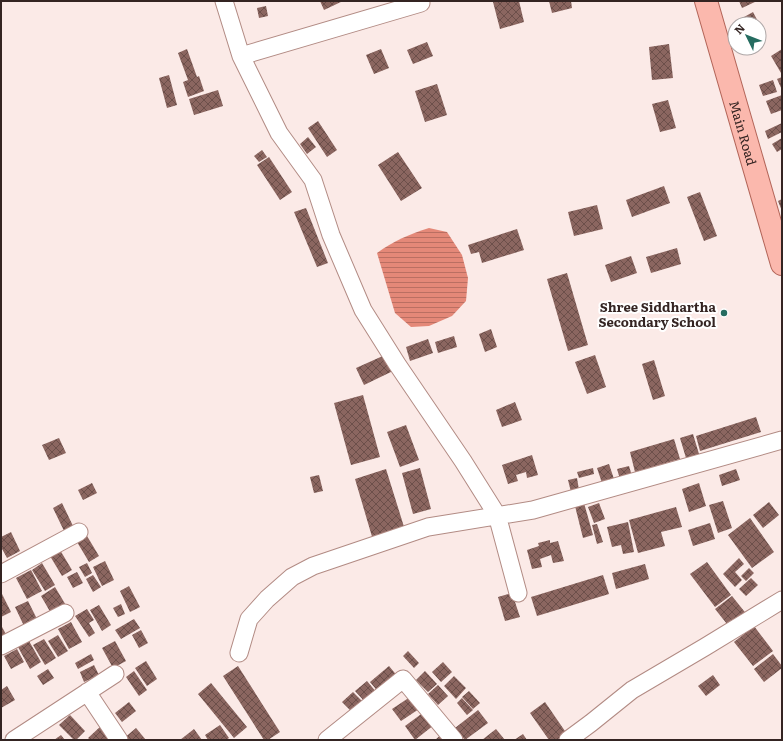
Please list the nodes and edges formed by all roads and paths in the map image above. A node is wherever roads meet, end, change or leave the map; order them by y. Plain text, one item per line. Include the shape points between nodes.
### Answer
1 (224, 1) edge
2 (706, 1) edge
3 (424, 2) edge
4 (241, 56) junction
5 (782, 264) edge
6 (782, 440) edge
7 (497, 515) junction
8 (78, 532) dead end
9 (1, 574) edge
10 (518, 593) dead end
11 (782, 600) edge
12 (64, 614) dead end
13 (1, 646) edge
14 (239, 653) dead end
15 (115, 674) dead end
16 (87, 692) junction
17 (14, 740) edge
18 (119, 740) edge
19 (327, 740) edge
20 (454, 740) edge
21 (568, 740) edge

1 - 4 street
2 - 5 main road, Main Road
3 - 4 street
4 - 7 street via 279,133 313,180 331,235 363,310
6 - 7 street via 533,510
7 - 10 street
7 - 14 street via 428,528 313,566 292,576 249,619
8 - 9 street
11 - 21 street via 632,690
12 - 13 street
15 - 16 street
16 - 17 street
16 - 18 street
19 - 20 street via 403,680

